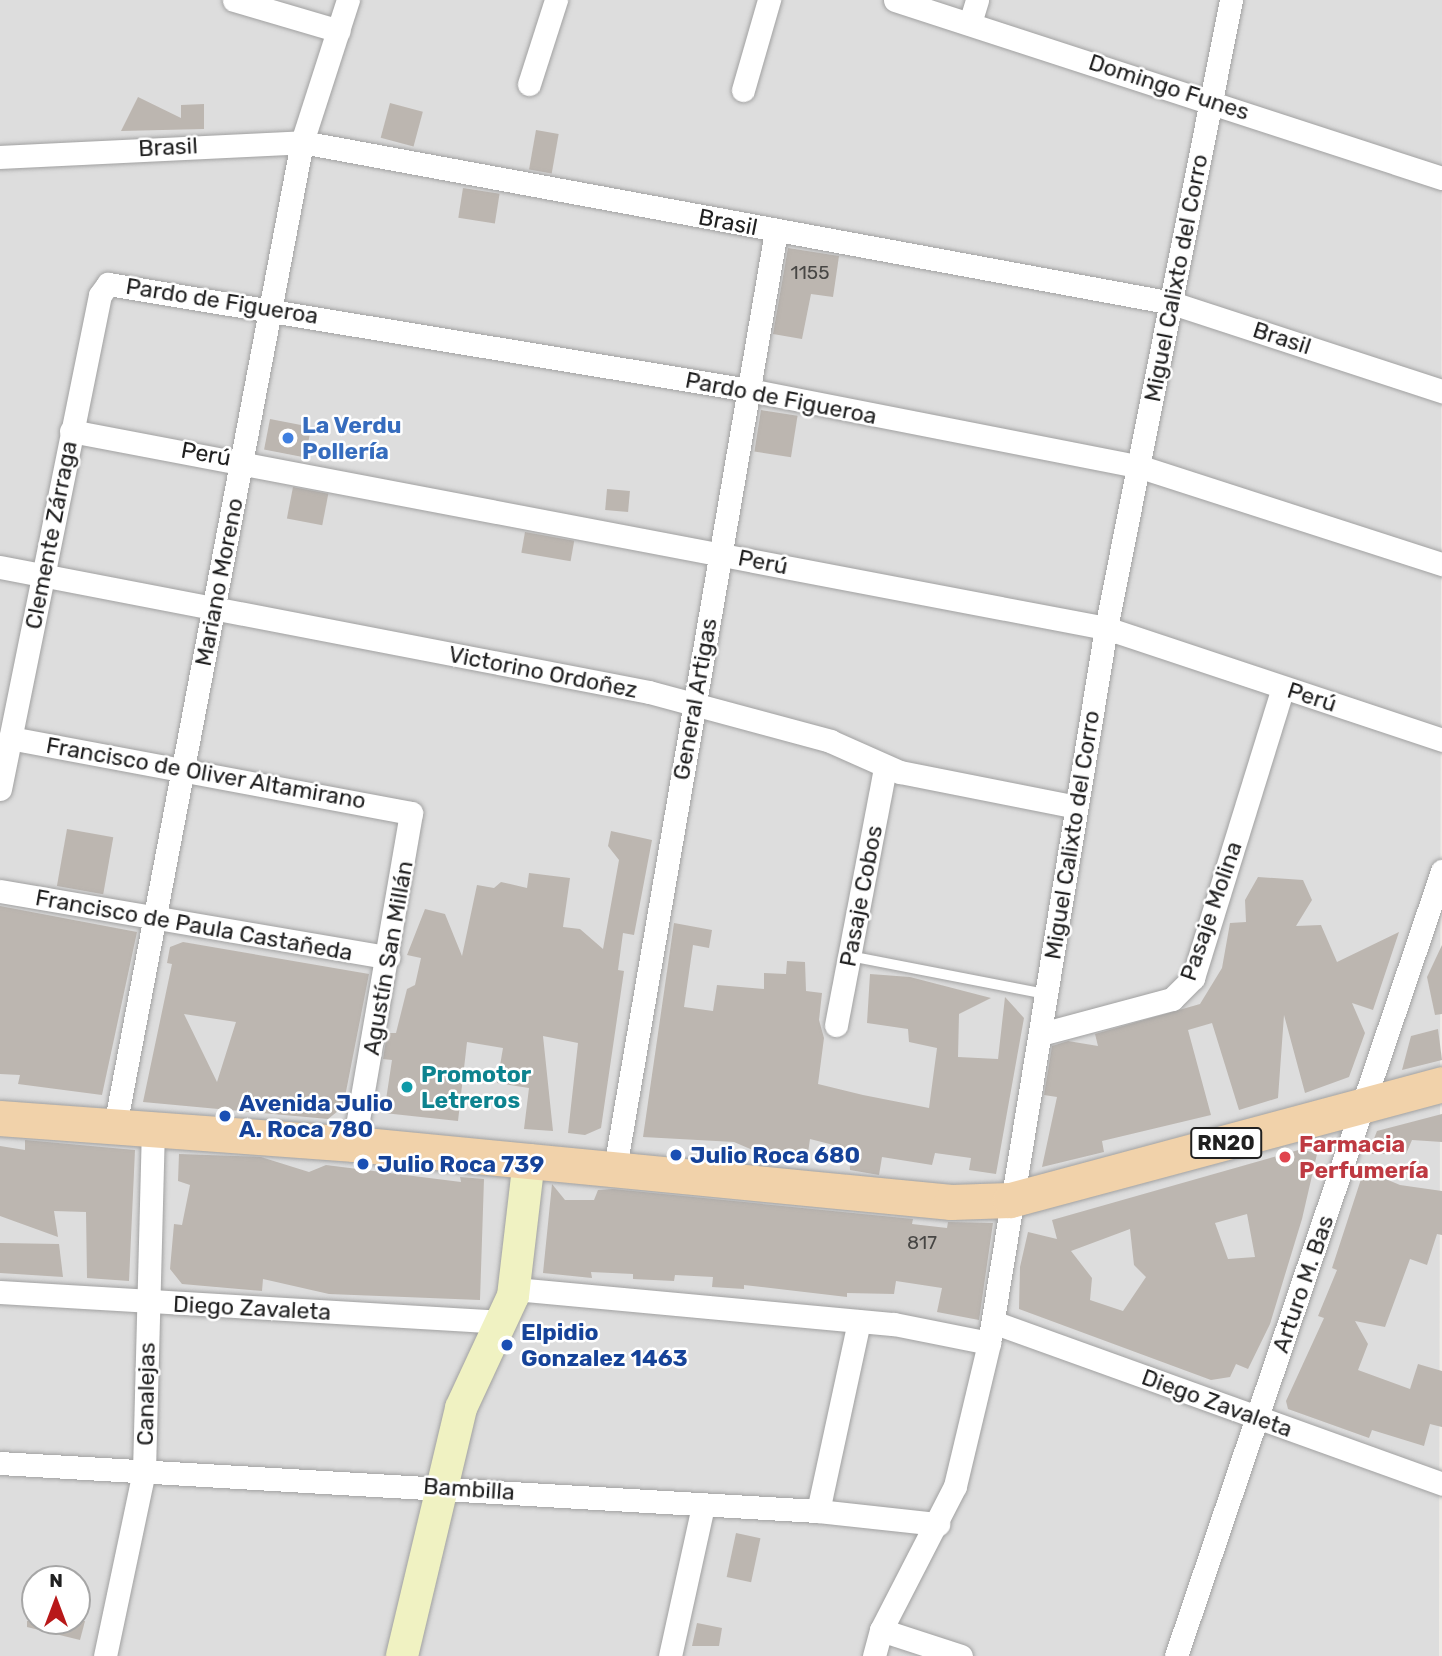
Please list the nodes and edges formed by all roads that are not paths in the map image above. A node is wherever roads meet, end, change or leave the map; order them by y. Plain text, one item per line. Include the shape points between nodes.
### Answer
1 (234, 0) edge
2 (348, 0) edge
3 (556, 0) edge
4 (769, 0) edge
5 (895, 0) edge
6 (977, 0) edge
7 (1231, 0) edge
8 (970, 23) junction
9 (339, 31) junction
10 (529, 84) dead end
11 (743, 90) dead end
12 (1210, 100) junction
13 (302, 142) junction
14 (0, 157) edge
15 (1442, 177) edge
16 (776, 231) junction
17 (108, 284) joint
18 (1172, 303) junction
19 (271, 309) junction
20 (749, 390) junction
21 (1442, 391) edge
22 (71, 431) junction
23 (242, 461) junction
24 (1141, 467) junction
25 (721, 554) junction
26 (1442, 564) edge
27 (0, 568) edge
28 (43, 576) junction
29 (214, 608) junction
30 (1106, 628) junction
31 (1283, 688) junction
32 (694, 705) junction
33 (5, 737) edge
34 (1442, 740) edge
35 (885, 767) junction
36 (183, 770) junction
37 (0, 789) edge
38 (1076, 807) junction
39 (411, 813) joint
40 (1442, 871) edge
41 (0, 891) edge
42 (154, 922) junction
43 (850, 956) junction
44 (388, 957) junction
45 (1046, 993) junction
46 (836, 1025) dead end
47 (1041, 1034) junction
48 (1442, 1084) edge
49 (1363, 1104) junction
50 (0, 1118) edge
51 (115, 1126) junction
52 (153, 1129) junction
53 (354, 1144) junction
54 (529, 1160) junction
55 (615, 1168) junction
56 (1010, 1200) junction
57 (515, 1289) junction
58 (0, 1292) edge
59 (148, 1302) junction
60 (859, 1321) junction
61 (504, 1322) junction
62 (991, 1333) junction
63 (1258, 1418) junction
64 (0, 1463) edge
65 (144, 1471) junction
66 (1442, 1484) edge
67 (440, 1486) junction
68 (703, 1506) junction
69 (818, 1511) junction
70 (938, 1524) junction
71 (881, 1630) junction
72 (105, 1656) edge
73 (402, 1656) edge
74 (670, 1656) edge
75 (874, 1656) edge
76 (961, 1656) edge
77 (1176, 1656) edge

1 - 9 street
2 - 9 street, Mariano Moreno
3 - 10 street
4 - 11 street
5 - 8 street, Domingo Funes
6 - 8 street
7 - 12 street, Miguel Calixto del Corro
8 - 12 street, Domingo Funes
9 - 13 street, Mariano Moreno
12 - 15 street, Domingo Funes
12 - 18 street, Miguel Calixto del Corro
13 - 14 street, Brasil
13 - 16 street, Brasil
13 - 19 street, Mariano Moreno
16 - 18 street, Brasil
16 - 20 street, General Artigas
17 - 19 street, Pardo de Figueroa
17 - 22 street, Clemente Zárraga via 100,295
18 - 21 street, Brasil
18 - 24 street, Miguel Calixto del Corro
19 - 20 street, Pardo de Figueroa
19 - 23 street, Mariano Moreno
20 - 24 street, Pardo de Figueroa
20 - 25 street, General Artigas
22 - 23 street, Perú
22 - 28 street, Clemente Zárraga
23 - 25 street, Perú
23 - 29 street, Mariano Moreno
24 - 26 street, Pardo de Figueroa
24 - 30 street, Miguel Calixto del Corro
25 - 30 street, Perú
25 - 32 street, General Artigas
27 - 28 street, Victorino Ordoñez
28 - 29 street, Victorino Ordoñez
28 - 33 street, Clemente Zárraga
29 - 32 street, Victorino Ordoñez
29 - 36 street, Mariano Moreno
30 - 31 street, Perú
30 - 38 street, Miguel Calixto del Corro
31 - 34 street, Perú
31 - 47 street, Pasaje Molina via 1186,988 1172,999
32 - 35 street, Victorino Ordoñez via 830,741
32 - 55 street, General Artigas
33 - 36 street, Francisco de Oliver Altamirano
33 - 37 street, Clemente Zárraga
35 - 38 street, Victorino Ordoñez
35 - 43 street, Pasaje Cobos
36 - 39 street, Francisco de Oliver Altamirano
36 - 42 street, Mariano Moreno
38 - 45 street, Miguel Calixto del Corro
39 - 44 street, Agustín San Millán
40 - 49 street, Arturo M. Bas
41 - 42 street, Francisco de Paula Castañeda
42 - 44 street, Francisco de Paula Castañeda
42 - 51 street, Mariano Moreno
43 - 45 lane
43 - 46 street, Pasaje Cobos
44 - 53 street, Agustín San Millán
45 - 47 street, Miguel Calixto del Corro
47 - 56 street, Miguel Calixto del Corro
48 - 49 main road, RN20
49 - 56 main road, RN20
49 - 63 street, Arturo M. Bas
50 - 51 main road, RN20
51 - 52 main road, RN20
52 - 53 main road, RN20
52 - 59 street, Canalejas
53 - 54 main road, RN20
54 - 55 main road, RN20
54 - 57 main road
55 - 56 main road, RN20 via 951,1202
56 - 62 street, Miguel Calixto del Corro
57 - 60 street, Diego Zavaleta
57 - 61 main road
58 - 59 street, Diego Zavaleta
59 - 61 street, Diego Zavaleta
59 - 65 street, Canalejas
60 - 62 street, Diego Zavaleta
60 - 69 street
61 - 67 main road via 461,1408
62 - 63 street, Diego Zavaleta
62 - 70 street, Miguel Calixto del Corro via 955,1486
63 - 66 street, Diego Zavaleta
63 - 77 street, Arturo M. Bas
64 - 65 street, Bambilla
65 - 67 street, Bambilla
65 - 72 street, Canalejas
67 - 68 street, Bambilla
67 - 73 main road
68 - 69 street, Bambilla
68 - 74 street
69 - 70 street, Bambilla
70 - 71 street, Miguel Calixto del Corro
71 - 75 street, Miguel Calixto del Corro
71 - 76 street

